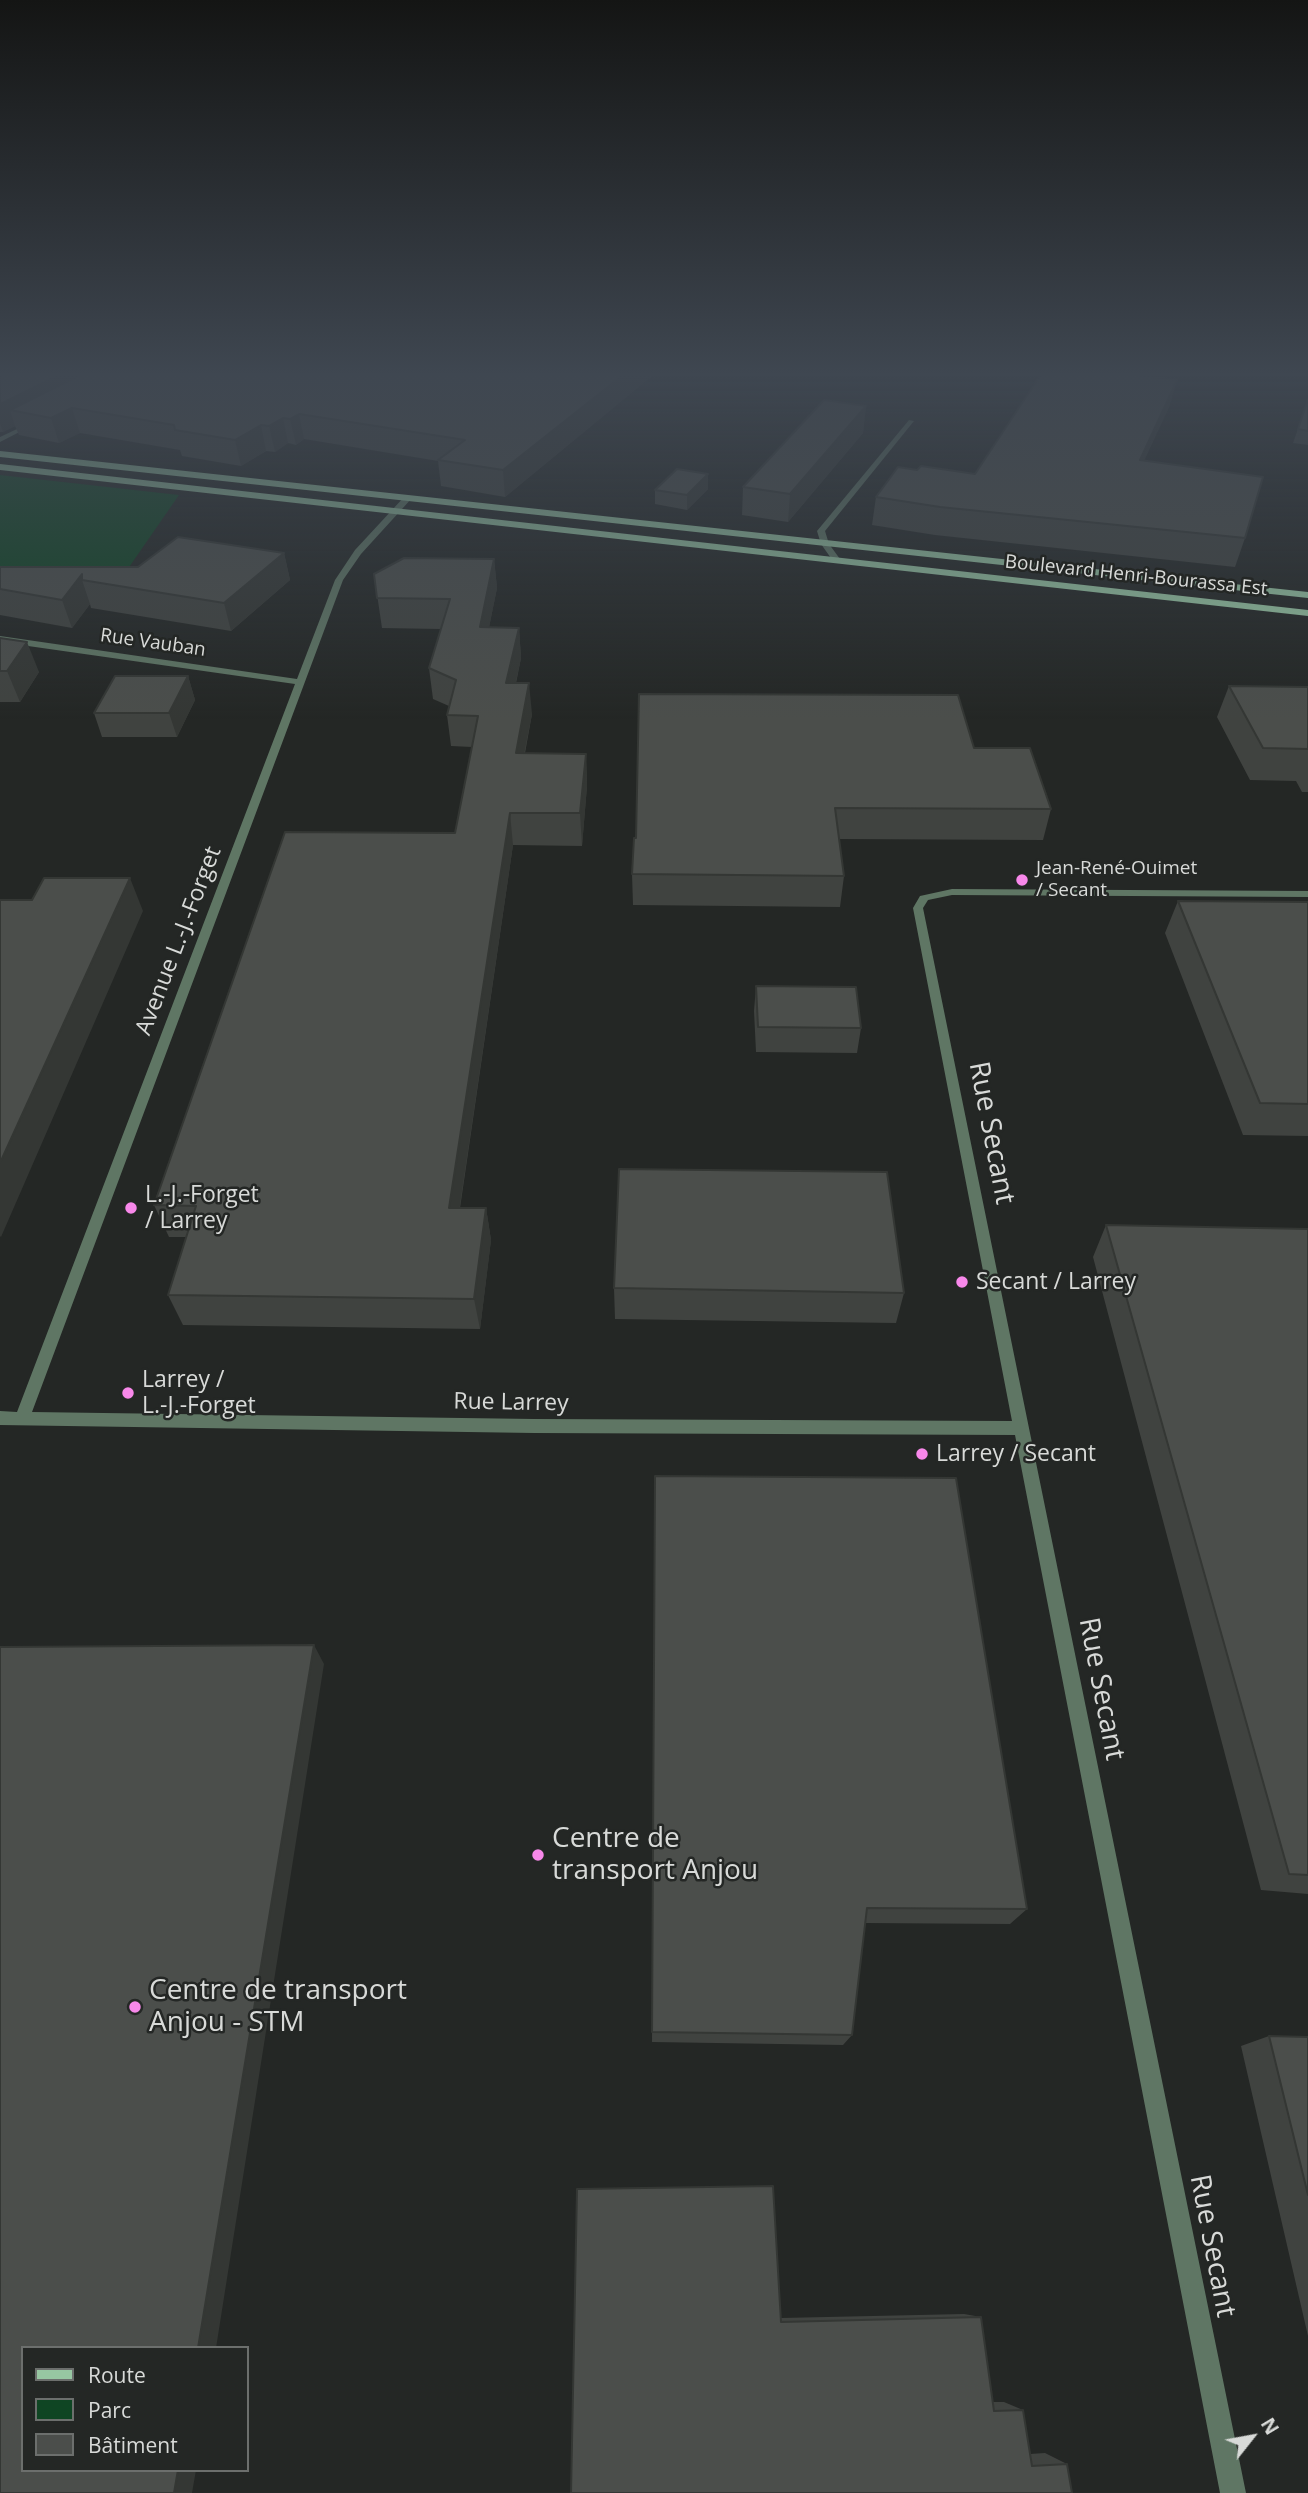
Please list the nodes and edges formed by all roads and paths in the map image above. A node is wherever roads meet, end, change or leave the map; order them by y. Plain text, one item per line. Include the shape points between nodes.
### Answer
1 (184, 487) edge
2 (309, 487) edge
3 (857, 487) edge
4 (408, 498) junction
5 (397, 511) junction
6 (825, 544) junction
7 (836, 559) junction
8 (1308, 596) edge
9 (1308, 613) edge
10 (0, 639) edge
11 (300, 682) junction
12 (1308, 894) edge
13 (0, 1418) edge
14 (22, 1418) junction
15 (1021, 1428) junction
16 (1233, 2493) edge

1 - 5 main road, Boulevard Henri-Bourassa Est
2 - 4 main road, Boulevard Henri-Bourassa Est
3 - 6 street via 821,531
4 - 5 street, Avenue L.-J.-Forget
4 - 6 main road, Boulevard Henri-Bourassa Est
5 - 7 main road, Boulevard Henri-Bourassa Est
5 - 11 street, Avenue L.-J.-Forget via 342,573
6 - 7 street
6 - 8 main road, Boulevard Henri-Bourassa Est
7 - 9 main road, Boulevard Henri-Bourassa Est
10 - 11 street, Rue Vauban
11 - 14 street, Avenue L.-J.-Forget
12 - 15 street, Rue Secant via 952,892 924,898 918,908
13 - 14 street, Rue Larrey
14 - 15 street, Rue Larrey
15 - 16 street, Rue Secant

